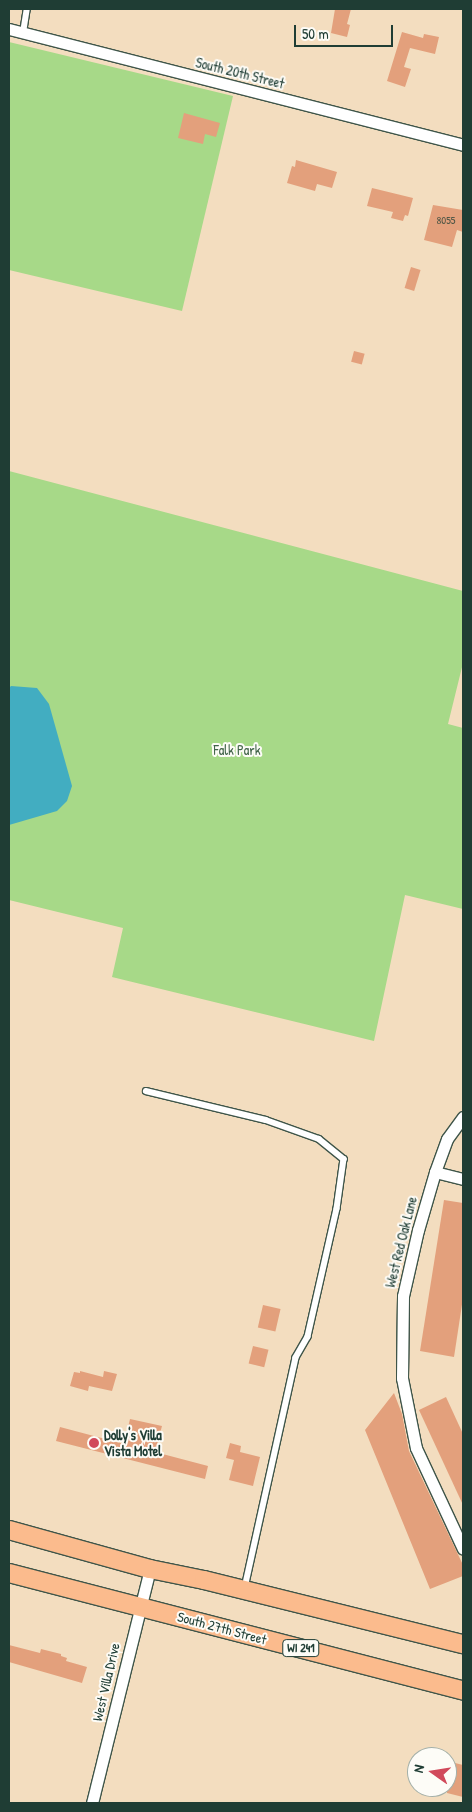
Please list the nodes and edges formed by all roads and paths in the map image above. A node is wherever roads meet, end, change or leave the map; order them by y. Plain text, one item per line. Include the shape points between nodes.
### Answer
1 (27, 9) edge
2 (9, 29) edge
3 (23, 32) junction
4 (463, 145) edge
5 (146, 1091) dead end
6 (463, 1117) edge
7 (435, 1172) junction
8 (463, 1179) edge
9 (9, 1530) edge
10 (463, 1549) edge
11 (150, 1569) junction
12 (9, 1573) edge
13 (244, 1590) junction
14 (139, 1606) junction
15 (463, 1644) edge
16 (463, 1690) edge
17 (92, 1803) edge

1 - 3 lane
2 - 3 street, South 20th Street
3 - 4 street, South 20th Street
5 - 13 lane via 266,1120 319,1139 344,1159 337,1209 308,1337 296,1358
6 - 7 street, West Red Oak Lane via 448,1139
7 - 8 street
7 - 10 street, West Red Oak Lane via 403,1296 402,1378 416,1448
9 - 11 main road
11 - 13 main road
11 - 14 street, West Villa Drive
12 - 14 main road, South 27th Street / WI 241
13 - 15 main road
14 - 16 main road, South 27th Street / WI 241
14 - 17 street, West Villa Drive

